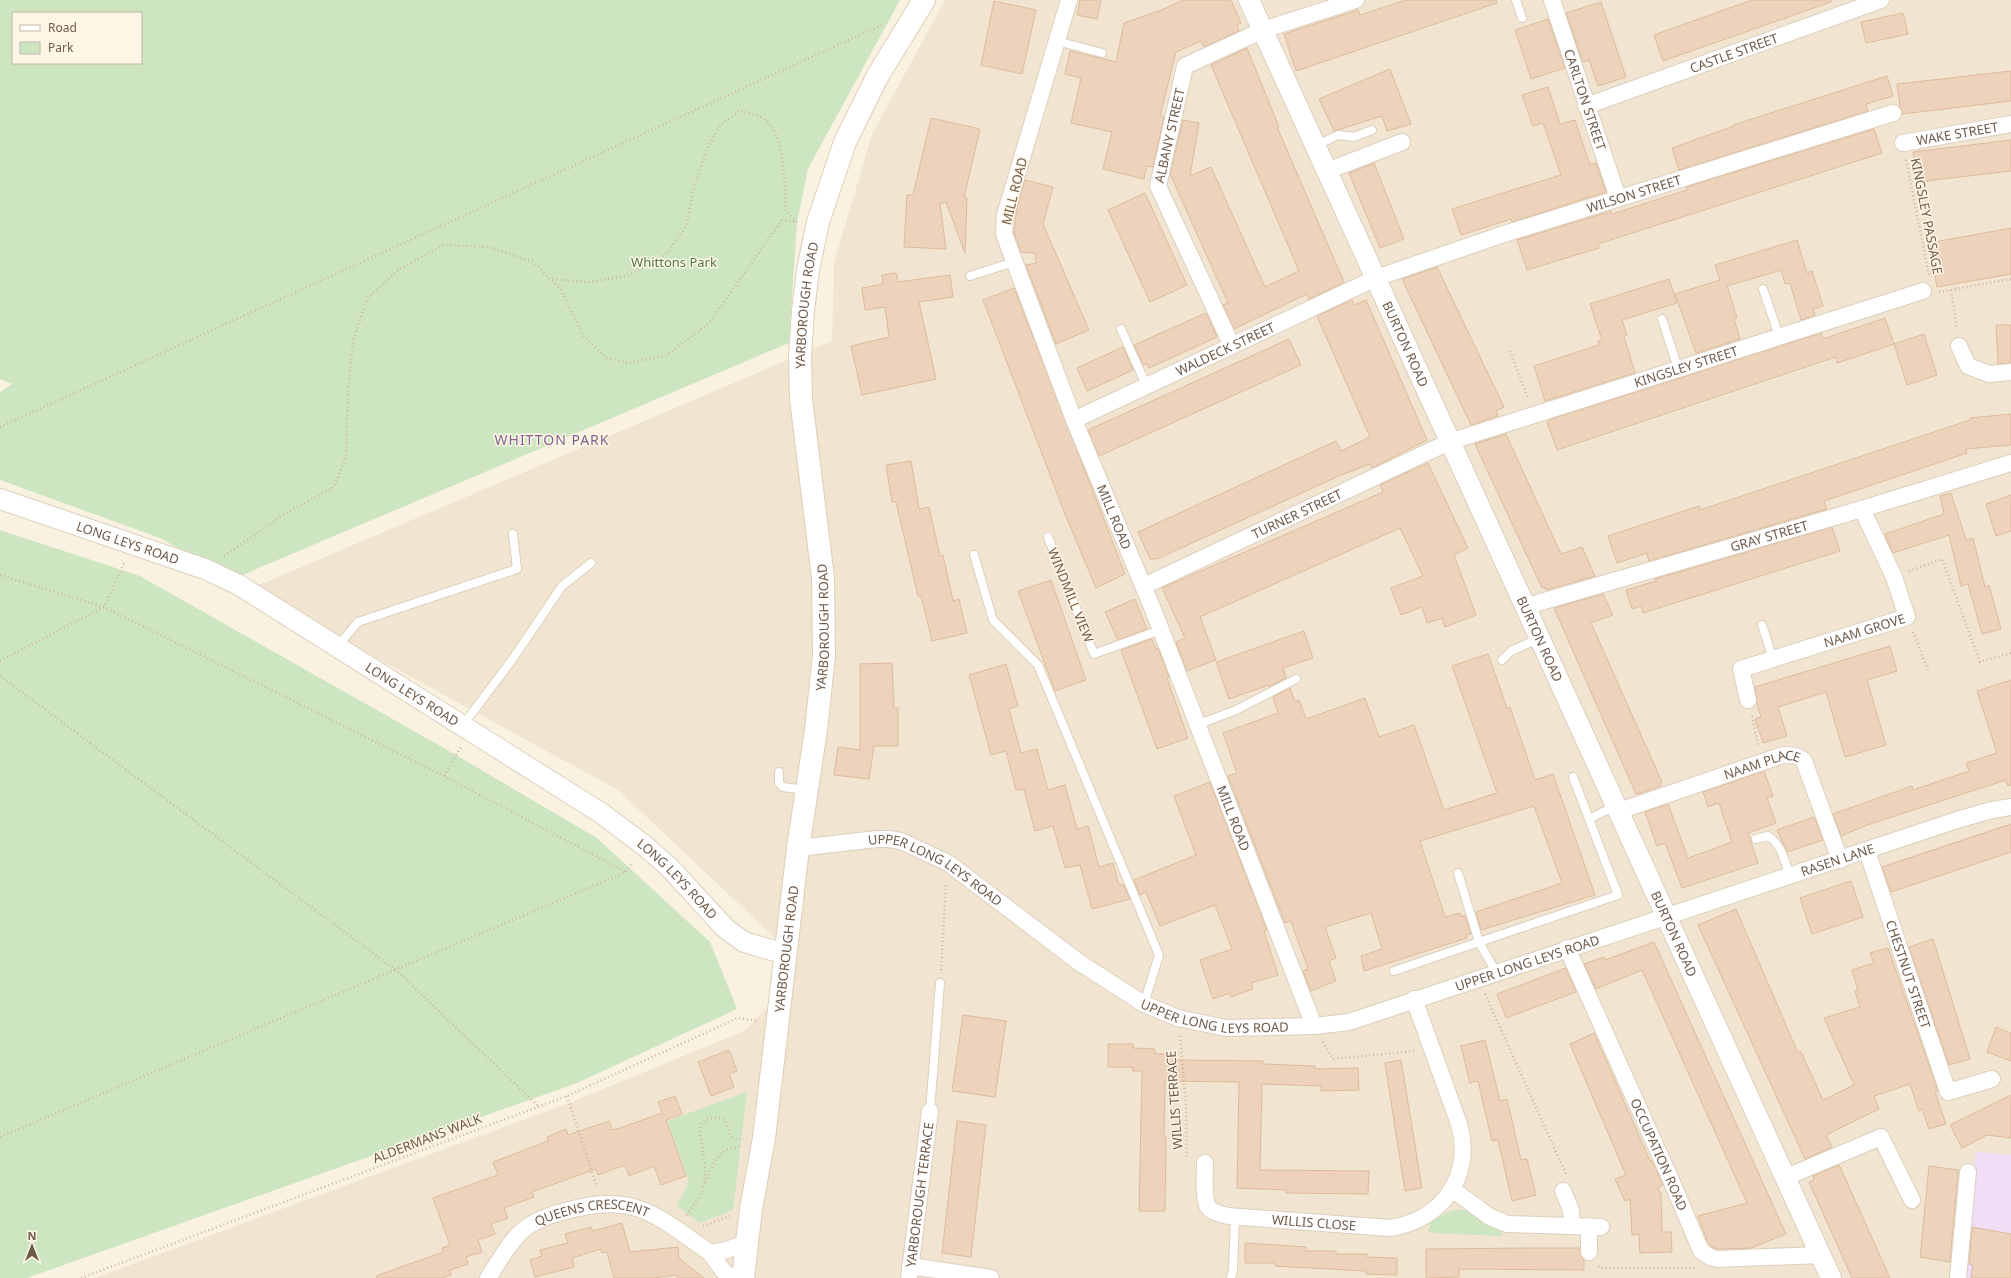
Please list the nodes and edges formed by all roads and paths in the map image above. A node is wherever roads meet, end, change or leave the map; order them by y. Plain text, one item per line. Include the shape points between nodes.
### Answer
1 (924, 0) edge
2 (1069, 0) edge
3 (1249, 0) edge
4 (1356, 0) edge
5 (1516, 0) edge
6 (1552, 0) edge
7 (1882, 0) edge
8 (1522, 18) dead end
9 (889, 22) dead end
10 (1263, 30) junction
11 (1057, 41) junction
12 (1102, 53) dead end
13 (1586, 106) junction
14 (1893, 113) dead end
15 (2011, 124) edge
16 (1372, 130) dead end
17 (1402, 142) dead end
18 (1902, 143) joint
19 (1315, 146) junction
20 (1327, 171) junction
21 (1618, 198) junction
22 (1014, 262) junction
23 (970, 276) dead end
24 (1376, 278) junction
25 (550, 279) junction
26 (2011, 279) edge
27 (1763, 289) dead end
28 (1951, 290) junction
29 (1928, 292) junction
30 (1662, 319) dead end
31 (1121, 329) dead end
32 (1779, 336) junction
33 (1232, 346) junction
34 (1959, 346) joint
35 (1510, 351) dead end
36 (1678, 368) junction
37 (2011, 372) edge
38 (1147, 387) junction
39 (1534, 415) junction
40 (1074, 420) junction
41 (0, 427) edge
42 (1449, 442) junction
43 (2011, 463) edge
44 (0, 499) edge
45 (1862, 509) junction
46 (514, 534) dead end
47 (1048, 537) dead end
48 (133, 544) junction
49 (974, 555) dead end
50 (591, 563) dead end
51 (205, 569) junction
52 (0, 575) edge
53 (1894, 577) junction
54 (1144, 586) junction
55 (1527, 606) junction
56 (104, 607) junction
57 (1907, 617) junction
58 (1762, 625) dead end
59 (1160, 630) junction
60 (1540, 637) junction
61 (337, 647) junction
62 (2011, 653) edge
63 (1773, 659) junction
64 (1502, 660) dead end
65 (0, 661) edge
66 (1928, 670) dead end
67 (0, 676) edge
68 (1296, 679) dead end
69 (1748, 700) joint
70 (1197, 725) junction
71 (467, 727) junction
72 (1783, 755) junction
73 (779, 772) dead end
74 (444, 776) junction
75 (1573, 777) dead end
76 (807, 790) junction
77 (2011, 807) edge
78 (1618, 808) junction
79 (1589, 819) junction
80 (1756, 839) dead end
81 (645, 846) junction
82 (798, 848) junction
83 (1867, 851) junction
84 (1840, 860) junction
85 (948, 863) junction
86 (626, 872) junction
87 (1458, 873) dead end
88 (1790, 877) junction
89 (1666, 917) junction
90 (1479, 942) junction
91 (1567, 948) junction
92 (785, 954) junction
93 (397, 971) junction
94 (1394, 971) dead end
95 (1496, 972) junction
96 (1478, 978) junction
97 (940, 983) joint
98 (1414, 999) junction
99 (1144, 1004) junction
100 (1178, 1018) junction
101 (777, 1024) junction
102 (1314, 1026) junction
103 (1433, 1049) junction
104 (1992, 1079) dead end
105 (566, 1096) junction
106 (538, 1106) junction
107 (930, 1111) joint
108 (730, 1135) dead end
109 (0, 1137) edge
110 (727, 1149) dead end
111 (1205, 1163) joint
112 (1968, 1172) dead end
113 (1784, 1178) junction
114 (704, 1185) junction
115 (1452, 1189) junction
116 (1563, 1191) joint
117 (1912, 1200) dead end
118 (602, 1203) junction
119 (751, 1209) junction
120 (1235, 1216) junction
121 (1572, 1226) junction
122 (684, 1234) junction
123 (747, 1242) junction
124 (1589, 1252) dead end
125 (710, 1253) junction
126 (1820, 1255) junction
127 (909, 1272) edge
128 (81, 1278) edge
129 (488, 1278) edge
130 (734, 1278) edge
131 (743, 1278) edge
132 (990, 1278) edge
133 (1231, 1278) edge
134 (1831, 1278) edge
135 (1958, 1278) edge

1 - 76 main road, YARBOROUGH ROAD via 877,77 845,142 818,222 808,270 800,357 801,399 823,578 824,655
2 - 11 street, MILL ROAD
3 - 10 street, BURTON ROAD
4 - 10 street
5 - 8 lane
6 - 13 street, CARLTON STREET
7 - 13 street, CASTLE STREET
9 - 41 path
10 - 19 street, BURTON ROAD
10 - 33 street, ALBANY STREET via 1185,66 1158,186
11 - 12 lane
11 - 22 street, MILL ROAD via 1005,215 1004,234
13 - 21 street, CARLTON STREET
14 - 21 street, WILSON STREET via 1716,170
15 - 18 street, WAKE STREET
16 - 19 lane via 1354,137 1338,135
17 - 20 street
18 - 29 path, KINGSLEY PASSAGE
19 - 20 street, BURTON ROAD
20 - 24 street, BURTON ROAD
21 - 24 street, WILSON STREET
22 - 23 lane
22 - 40 street, MILL ROAD
24 - 33 street, WALDECK STREET
24 - 42 street, BURTON ROAD
25 - 25 path via 561,290 584,337 607,358 629,363 667,355 709,323 782,220 797,222 786,211 784,170 778,137 765,119 741,110 720,125 706,151 696,180 686,226 660,259 627,276 589,282
25 - 51 path via 533,262 489,248 443,245 398,270 367,299 353,341 346,456 334,487 283,515
26 - 28 path, KINGSLEY PASSAGE
27 - 32 lane
28 - 29 path, KINGSLEY PASSAGE
28 - 34 path
29 - 32 street, KINGSLEY STREET
30 - 36 lane
31 - 38 lane
32 - 36 street, KINGSLEY STREET
33 - 38 street, WALDECK STREET
34 - 37 street via 1968,366 1989,374
35 - 39 path
36 - 39 street, KINGSLEY STREET
38 - 40 street, WALDECK STREET
39 - 42 street, KINGSLEY STREET
40 - 54 street, MILL ROAD
42 - 54 street, TURNER STREET
42 - 55 street, BURTON ROAD
43 - 45 street, GRAY STREET
44 - 48 street, LONG LEYS ROAD
45 - 53 street, NAAM GROVE
45 - 55 street, GRAY STREET
46 - 61 lane via 518,569 358,622
47 - 59 lane, WINDMILL VIEW via 1094,654
48 - 51 street, LONG LEYS ROAD
48 - 56 path
49 - 99 lane via 993,620 1038,665 1159,955
50 - 71 lane via 562,586
51 - 61 street, LONG LEYS ROAD via 239,585
52 - 56 path
53 - 57 street, NAAM GROVE
53 - 62 path via 1942,559 1980,662
54 - 59 street, MILL ROAD
55 - 60 street, BURTON ROAD
56 - 65 path
56 - 74 path
57 - 63 street, NAAM GROVE
57 - 66 path
58 - 63 lane
59 - 70 street, MILL ROAD
60 - 64 lane via 1511,651
60 - 78 street, BURTON ROAD
61 - 71 street, LONG LEYS ROAD
63 - 69 street, NAAM GROVE via 1741,669
67 - 93 path
68 - 70 lane via 1236,710
69 - 72 path via 1759,748
70 - 102 street, MILL ROAD
71 - 74 path
71 - 81 street, LONG LEYS ROAD via 601,813
72 - 78 street, NAAM PLACE
72 - 84 street, NAAM PLACE via 1793,755 1804,761
73 - 76 lane via 779,783 783,787
74 - 86 path
75 - 79 lane
76 - 82 main road, YARBOROUGH ROAD
77 - 83 street, RASEN LANE via 1960,819
78 - 79 lane
78 - 89 street, BURTON ROAD
79 - 90 lane via 1618,896
80 - 88 lane via 1768,836 1772,839 1779,847
81 - 86 path
81 - 92 street, LONG LEYS ROAD via 669,867 731,933 744,942
82 - 85 street, UPPER LONG LEYS ROAD via 889,838 916,847
82 - 92 main road, YARBOROUGH ROAD
83 - 84 street, RASEN LANE
83 - 104 street, CHESTNUT STREET via 1948,1092 1956,1097
84 - 88 street, RASEN LANE
85 - 97 path
85 - 99 street, UPPER LONG LEYS ROAD via 1080,963
86 - 93 path
87 - 90 lane
88 - 89 street, RASEN LANE
89 - 91 street, UPPER LONG LEYS ROAD
89 - 113 street, BURTON ROAD
90 - 94 lane
90 - 95 lane
91 - 95 street, UPPER LONG LEYS ROAD
91 - 126 street, OCCUPATION ROAD via 1701,1251 1717,1259
92 - 101 main road, YARBOROUGH ROAD
93 - 106 path
93 - 109 path
95 - 96 street, UPPER LONG LEYS ROAD
96 - 98 street, UPPER LONG LEYS ROAD
96 - 116 path via 1570,1184 1561,1188
97 - 107 lane
98 - 102 street, UPPER LONG LEYS ROAD via 1349,1022
98 - 103 street, WILLIS CLOSE
99 - 100 street, UPPER LONG LEYS ROAD
100 - 102 street, UPPER LONG LEYS ROAD via 1226,1028
100 - 111 path, WILLIS TERRACE via 1186,1104 1187,1161 1205,1160
101 - 105 path, ALDERMANS WALK via 738,1018
101 - 119 main road, YARBOROUGH ROAD via 764,1138
102 - 103 path via 1333,1059
103 - 115 street, WILLIS CLOSE via 1463,1142 1462,1160
105 - 106 path, ALDERMANS WALK
105 - 118 path
106 - 128 path, ALDERMANS WALK
107 - 127 street, YARBOROUGH TERRACE
108 - 114 path via 725,1120 720,1117 712,1117 700,1125
110 - 114 path via 712,1165
111 - 120 street, WILLIS CLOSE via 1208,1208 1216,1213
112 - 135 street
113 - 117 street via 1881,1137
113 - 126 street, BURTON ROAD
114 - 122 path
115 - 120 street, WILLIS CLOSE via 1442,1202 1422,1219 1390,1228
115 - 121 street via 1490,1217 1507,1224
116 - 121 street via 1571,1210
118 - 122 street, QUEENS CRESCENT via 625,1204 647,1212
118 - 129 street, QUEENS CRESCENT via 554,1214 531,1225 518,1235
119 - 122 path
119 - 123 main road, YARBOROUGH ROAD
120 - 133 lane
121 - 124 street via 1595,1227
122 - 125 street, QUEENS CRESCENT
123 - 125 street
123 - 131 main road, YARBOROUGH ROAD
125 - 130 street, QUEENS CRESCENT via 716,1264
126 - 134 street, BURTON ROAD
127 - 132 street

